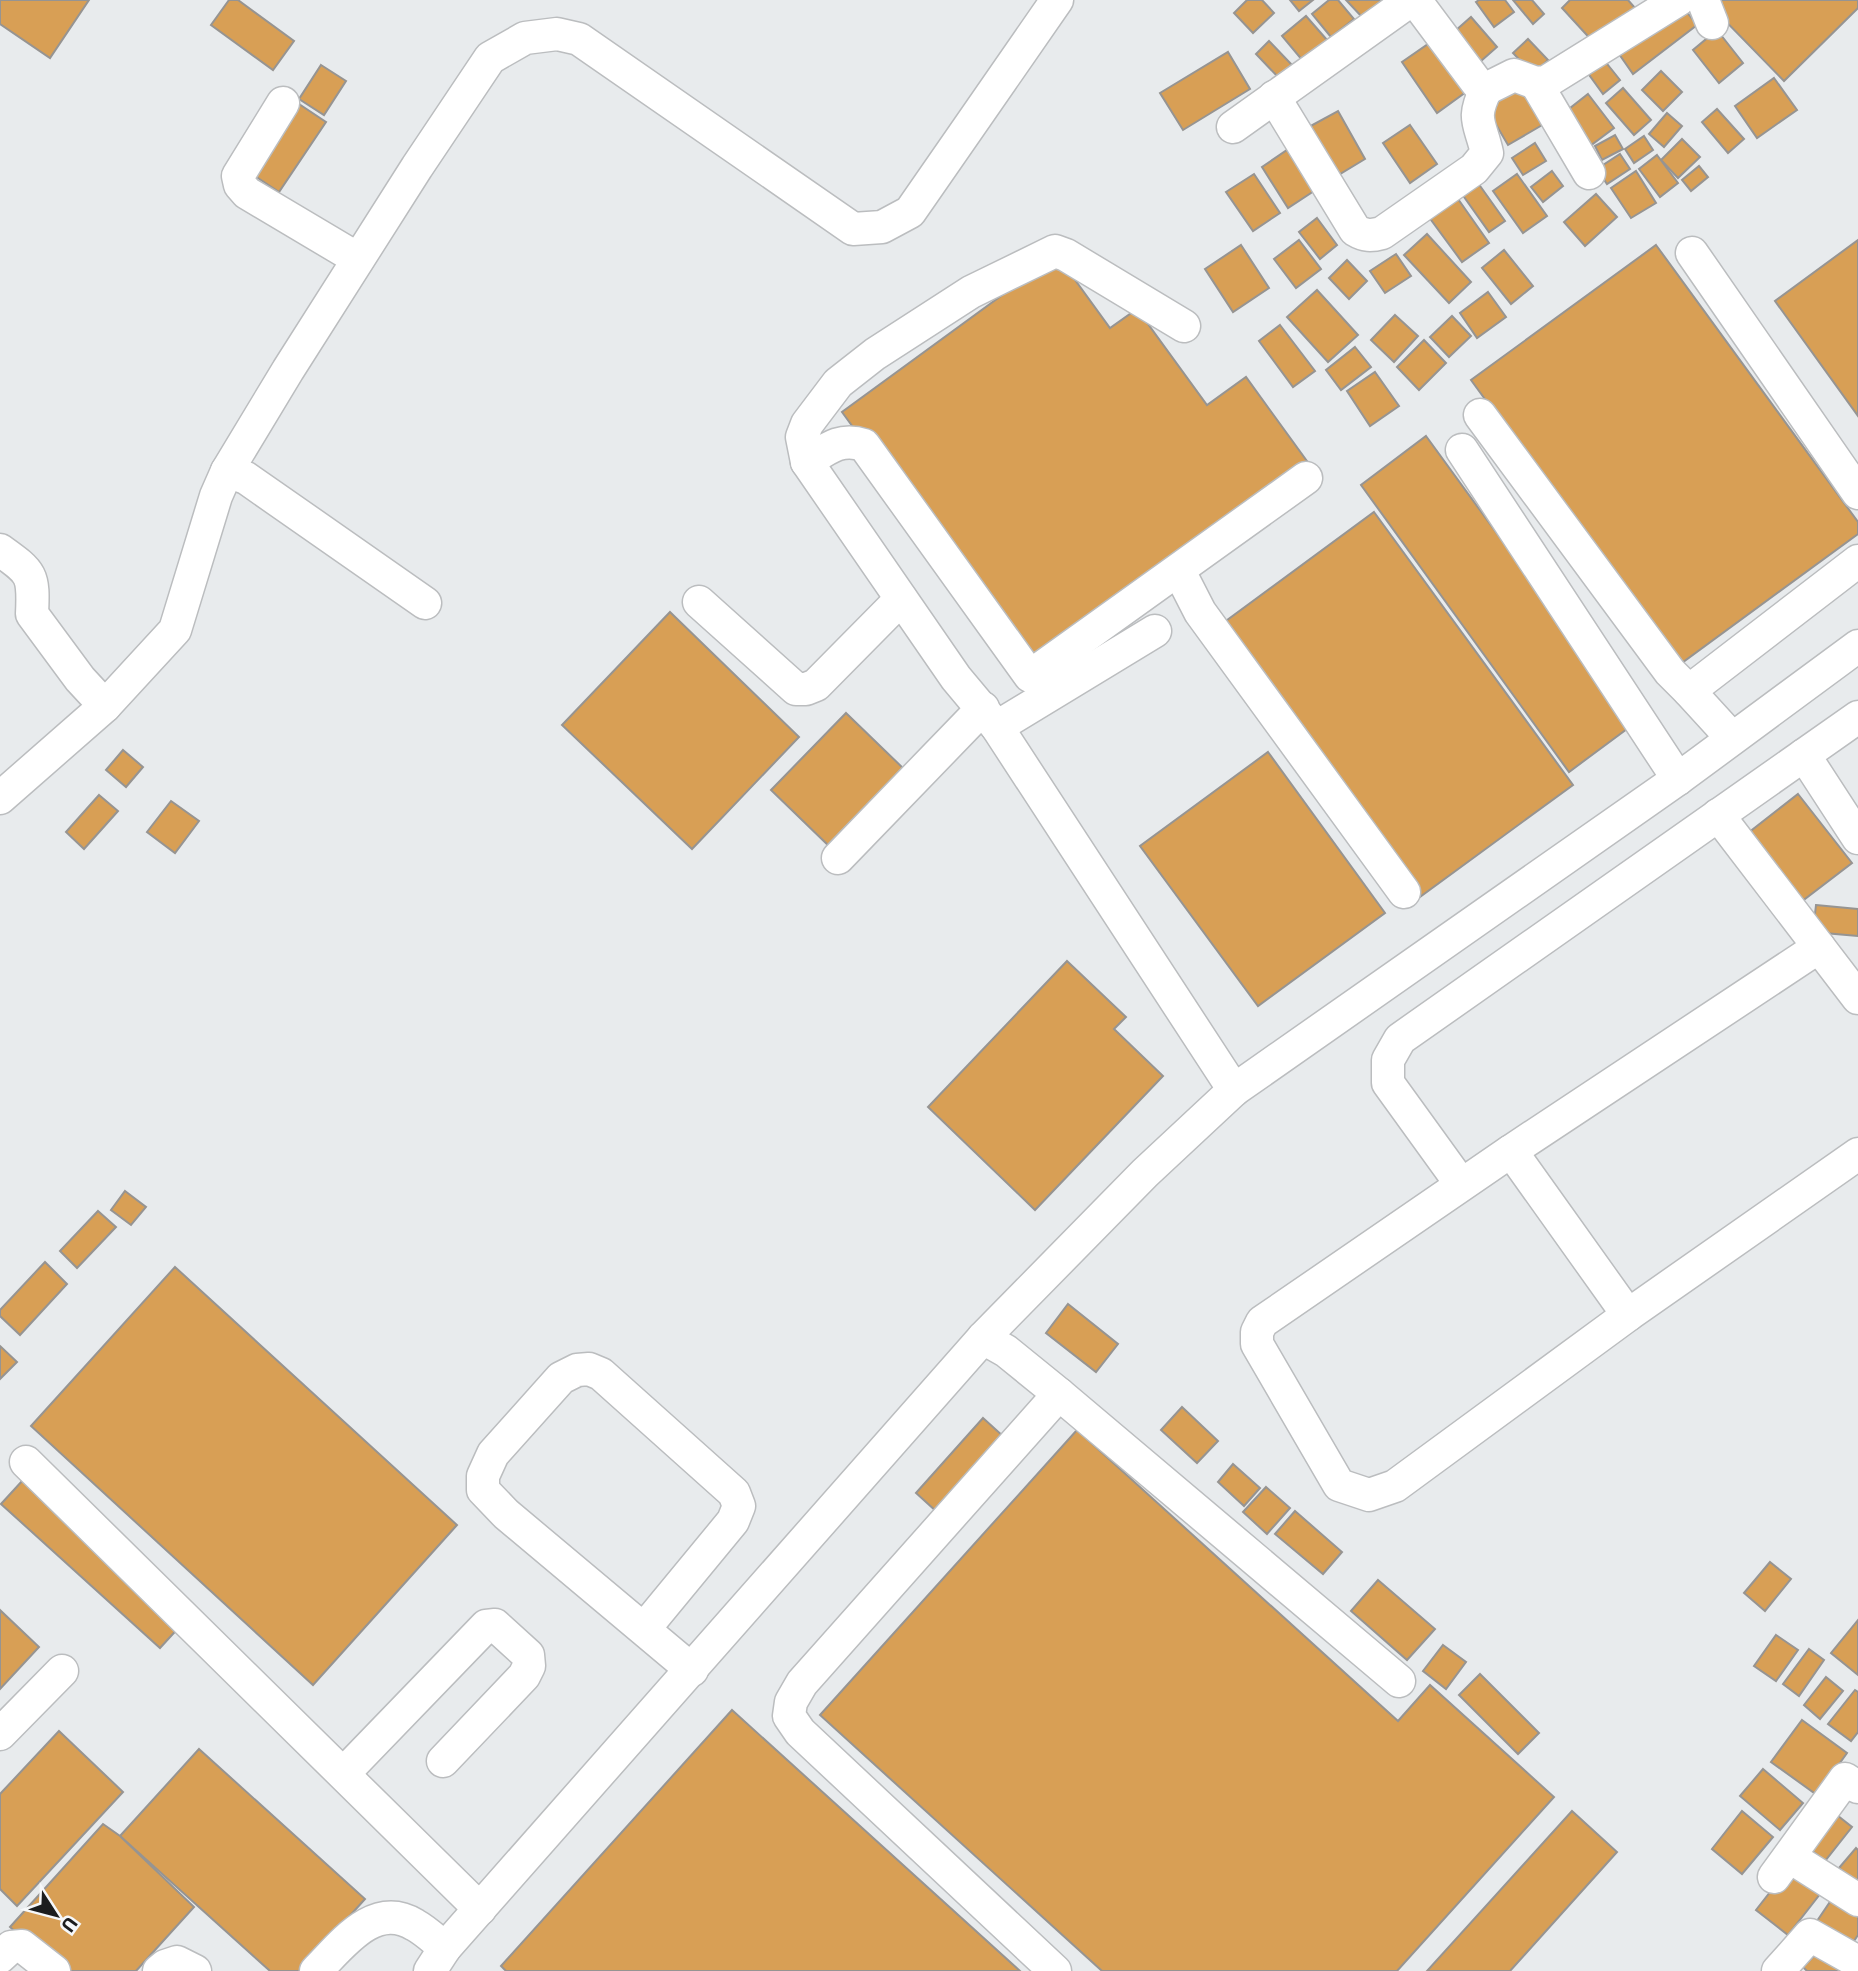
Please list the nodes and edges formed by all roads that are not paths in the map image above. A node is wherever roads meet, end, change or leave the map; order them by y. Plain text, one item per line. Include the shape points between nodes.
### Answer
1 (1057, 0) edge
2 (1413, 0) edge
3 (1678, 0) edge
4 (1536, 83) junction
5 (1486, 89) junction
6 (1274, 97) junction
7 (283, 103) dead end
8 (1233, 127) dead end
9 (1589, 173) dead end
10 (1692, 253) dead end
11 (358, 259) junction
12 (1184, 326) dead end
13 (1480, 415) dead end
14 (1462, 450) dead end
15 (807, 462) junction
16 (227, 471) junction
17 (1306, 478) dead end
18 (1858, 493) edge
19 (0, 550) edge
20 (1858, 561) edge
21 (1179, 570) junction
22 (901, 599) junction
23 (699, 602) dead end
24 (425, 603) dead end
25 (1154, 631) dead end
26 (1858, 646) edge
27 (1689, 691) junction
28 (106, 706) junction
29 (1858, 717) edge
30 (990, 718) junction
31 (1732, 738) junction
32 (1804, 755) junction
33 (1678, 779) junction
34 (0, 798) edge
35 (1718, 815) junction
36 (1858, 838) edge
37 (838, 858) dead end
38 (1404, 892) dead end
39 (1819, 947) junction
40 (1858, 998) edge
41 (1234, 1090) junction
42 (1511, 1151) junction
43 (1858, 1154) edge
44 (1461, 1184) junction
45 (1628, 1315) junction
46 (983, 1338) junction
47 (1059, 1394) junction
48 (26, 1462) dead end
49 (644, 1629) junction
50 (692, 1670) junction
51 (62, 1671) dead end
52 (1399, 1681) dead end
53 (0, 1734) edge
54 (443, 1761) dead end
55 (344, 1773) junction
56 (1854, 1777) edge
57 (1858, 1900) edge
58 (480, 1909) junction
59 (0, 1957) edge
60 (437, 1959) edge
61 (1858, 1962) edge
62 (54, 1971) edge
63 (159, 1971) edge
64 (195, 1971) edge
65 (316, 1971) edge
66 (1055, 1971) edge
67 (1777, 1971) edge

1 - 11 street via 910,212 882,227 853,229 579,39 557,34 525,38 490,58
2 - 5 street
2 - 6 street
3 - 4 street via 1546,82
4 - 5 street via 1514,75
4 - 9 street
5 - 6 street via 1476,108 1484,159 1372,236 1355,230
6 - 8 street
7 - 11 street via 238,176 240,186
10 - 18 street
11 - 16 street
12 - 15 street via 1055,251 971,292 838,383 802,436
13 - 27 street
14 - 33 street
15 - 21 street via 835,444 864,445 1028,676
15 - 22 street
16 - 24 street via 246,478
16 - 28 street via 175,630
17 - 21 street
19 - 28 street via 25,568 33,586 32,614
20 - 27 street
21 - 38 street via 1200,612
22 - 23 street via 816,685 806,689 796,689
22 - 30 street
25 - 30 street
26 - 31 street
27 - 31 street
28 - 34 street
29 - 32 street
30 - 37 street
30 - 41 street
31 - 33 street
32 - 35 street
32 - 36 street
33 - 41 street
35 - 39 street
35 - 44 street via 1400,1039 1388,1060 1388,1083
39 - 40 street
39 - 42 street
41 - 46 street via 1145,1173
42 - 44 street
42 - 45 street
43 - 45 street
44 - 45 street via 1262,1322 1257,1332 1257,1344 1339,1485 1369,1495 1395,1486
46 - 47 street
46 - 50 street
47 - 52 street
47 - 66 street via 802,1683 789,1716 800,1732
48 - 55 street
49 - 49 street via 483,1490 483,1476 493,1454 561,1378 577,1370 601,1374 734,1493 739,1506 733,1521
49 - 50 street
50 - 58 street
51 - 53 street
54 - 55 street via 524,1676 529,1665 528,1655 495,1625 486,1626
55 - 58 street
56 - 57 street via 1782,1867
58 - 60 street
59 - 62 street via 11,1947 22,1947
60 - 65 street via 413,1923 381,1917 363,1926
61 - 67 street via 1810,1935
63 - 64 street via 177,1962

